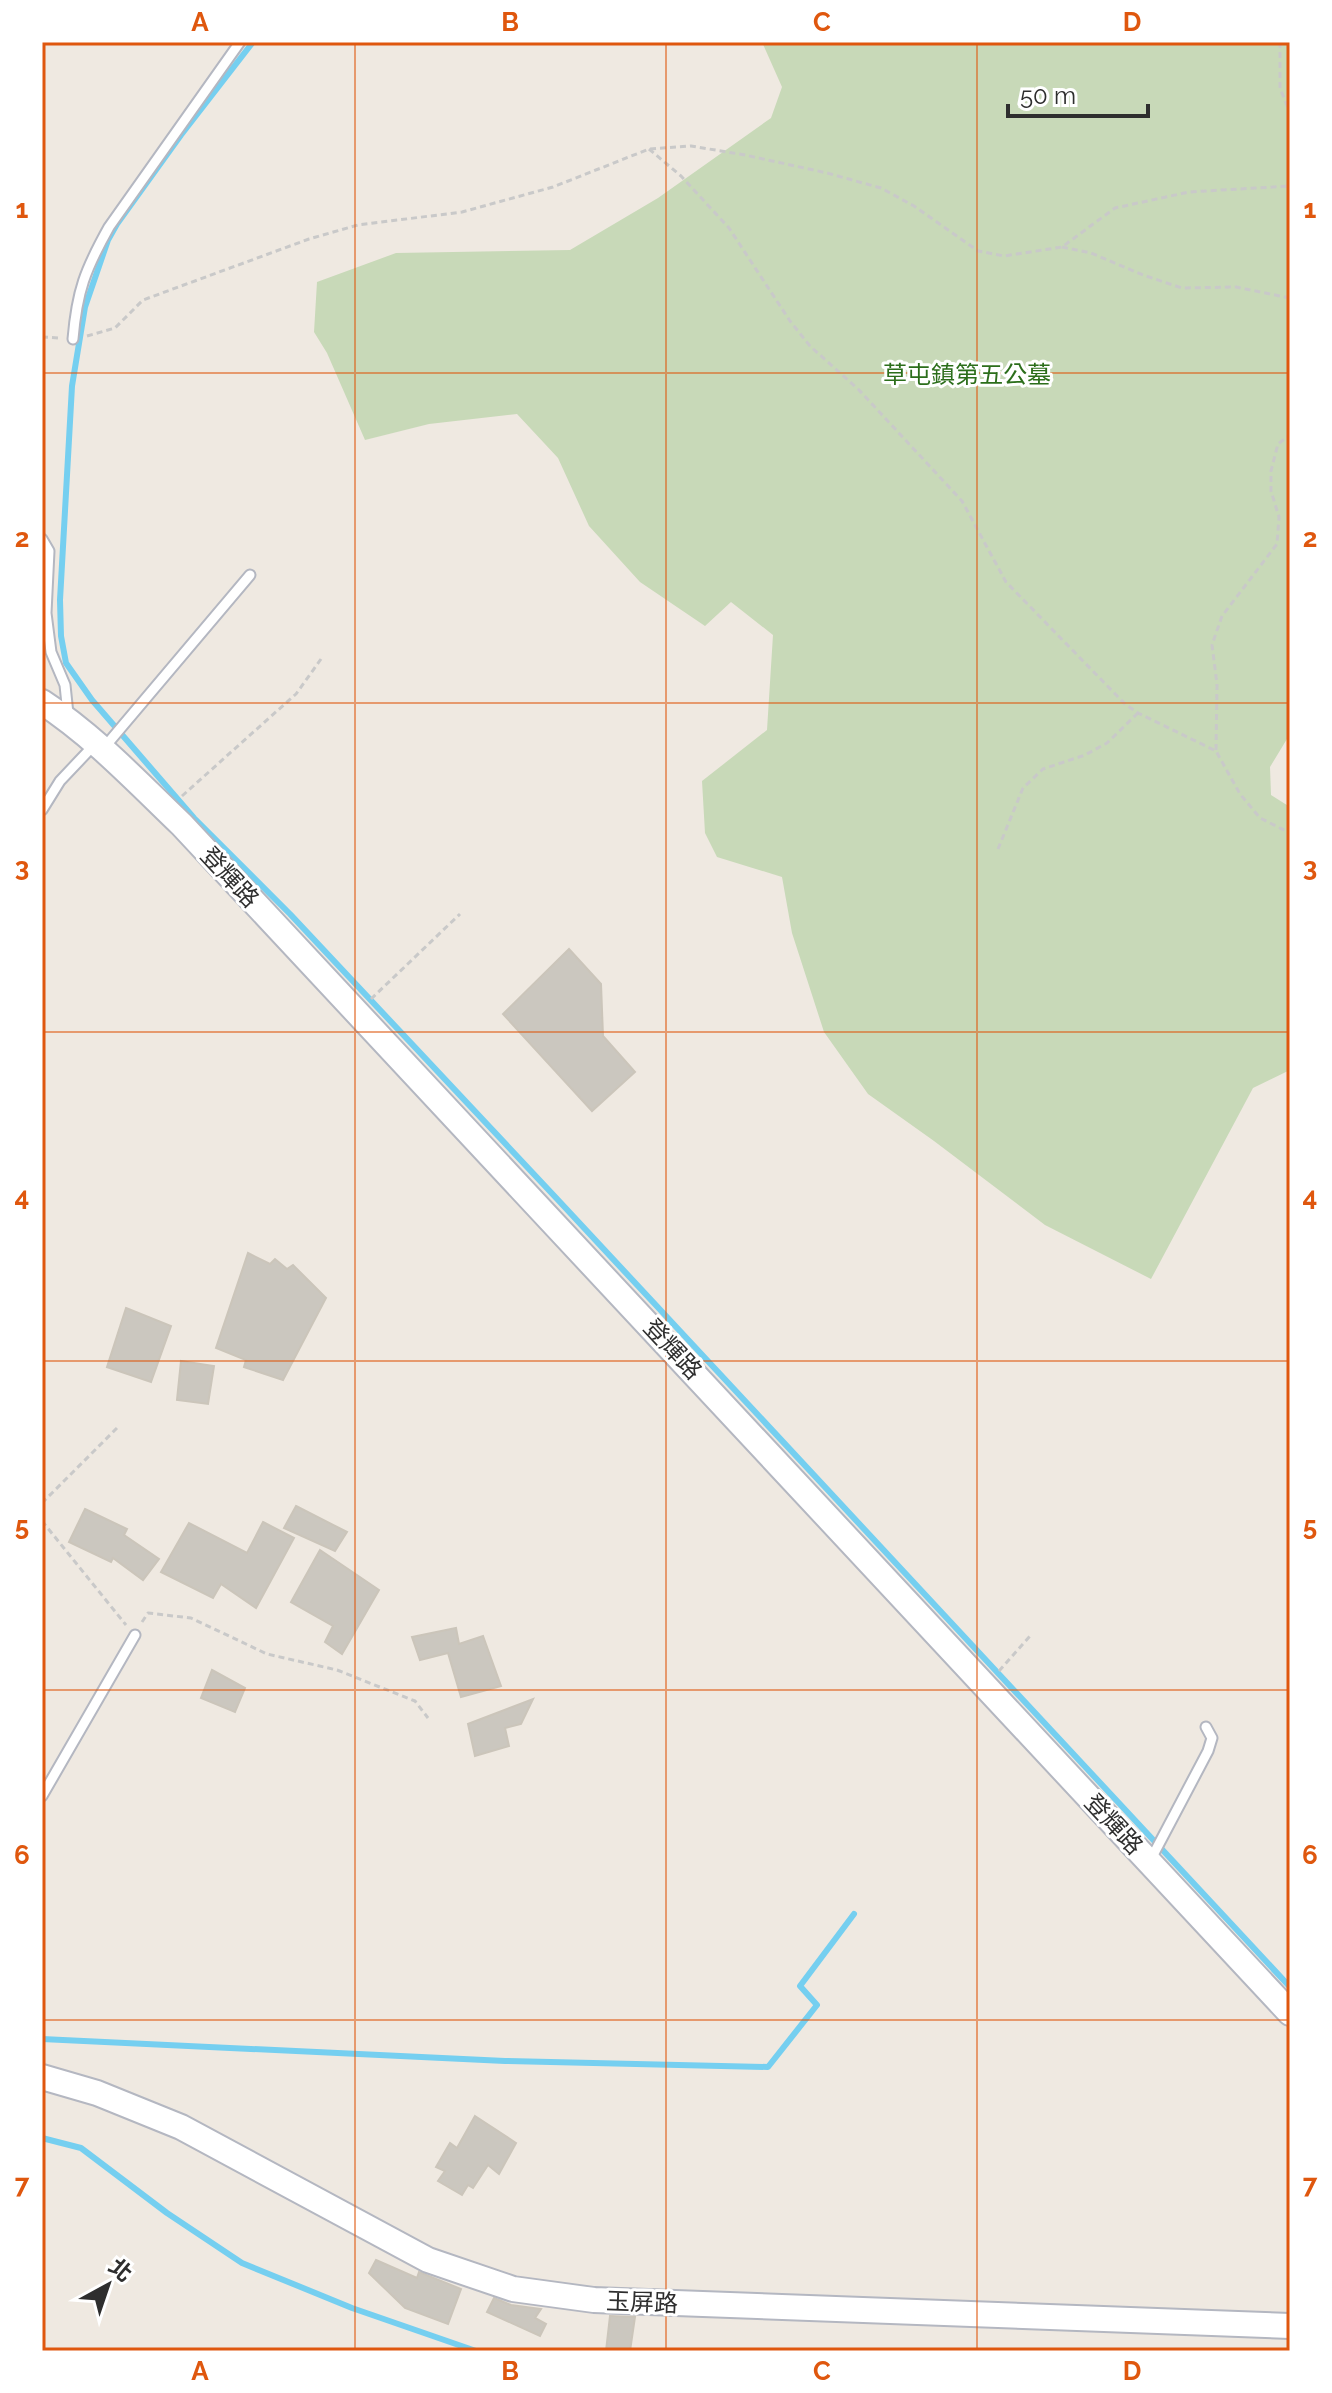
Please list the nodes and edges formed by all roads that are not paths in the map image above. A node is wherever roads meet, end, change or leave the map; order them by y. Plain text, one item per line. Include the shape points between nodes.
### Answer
1 (240, 42) edge
2 (73, 339) road end
3 (42, 539) edge
4 (250, 575) dead end
5 (42, 702) edge
6 (69, 719) junction
7 (100, 746) junction
8 (42, 810) edge
9 (135, 1635) road end
10 (1206, 1727) dead end
11 (42, 1796) edge
12 (1149, 1862) junction
13 (1290, 2013) edge
14 (42, 2077) edge
15 (1290, 2326) edge

1 - 2 lane via 92,257 77,297
3 - 6 lane via 49,551 46,613 51,652 65,685
4 - 7 lane
5 - 6 street, 登輝路
6 - 7 street, 登輝路
7 - 8 lane via 60,781
7 - 12 street, 登輝路 via 357,1012
9 - 11 lane
10 - 12 lane via 1212,1738 1208,1751
12 - 13 street, 登輝路
14 - 15 street, 玉屏路 via 181,2127 428,2260 513,2289 594,2300

